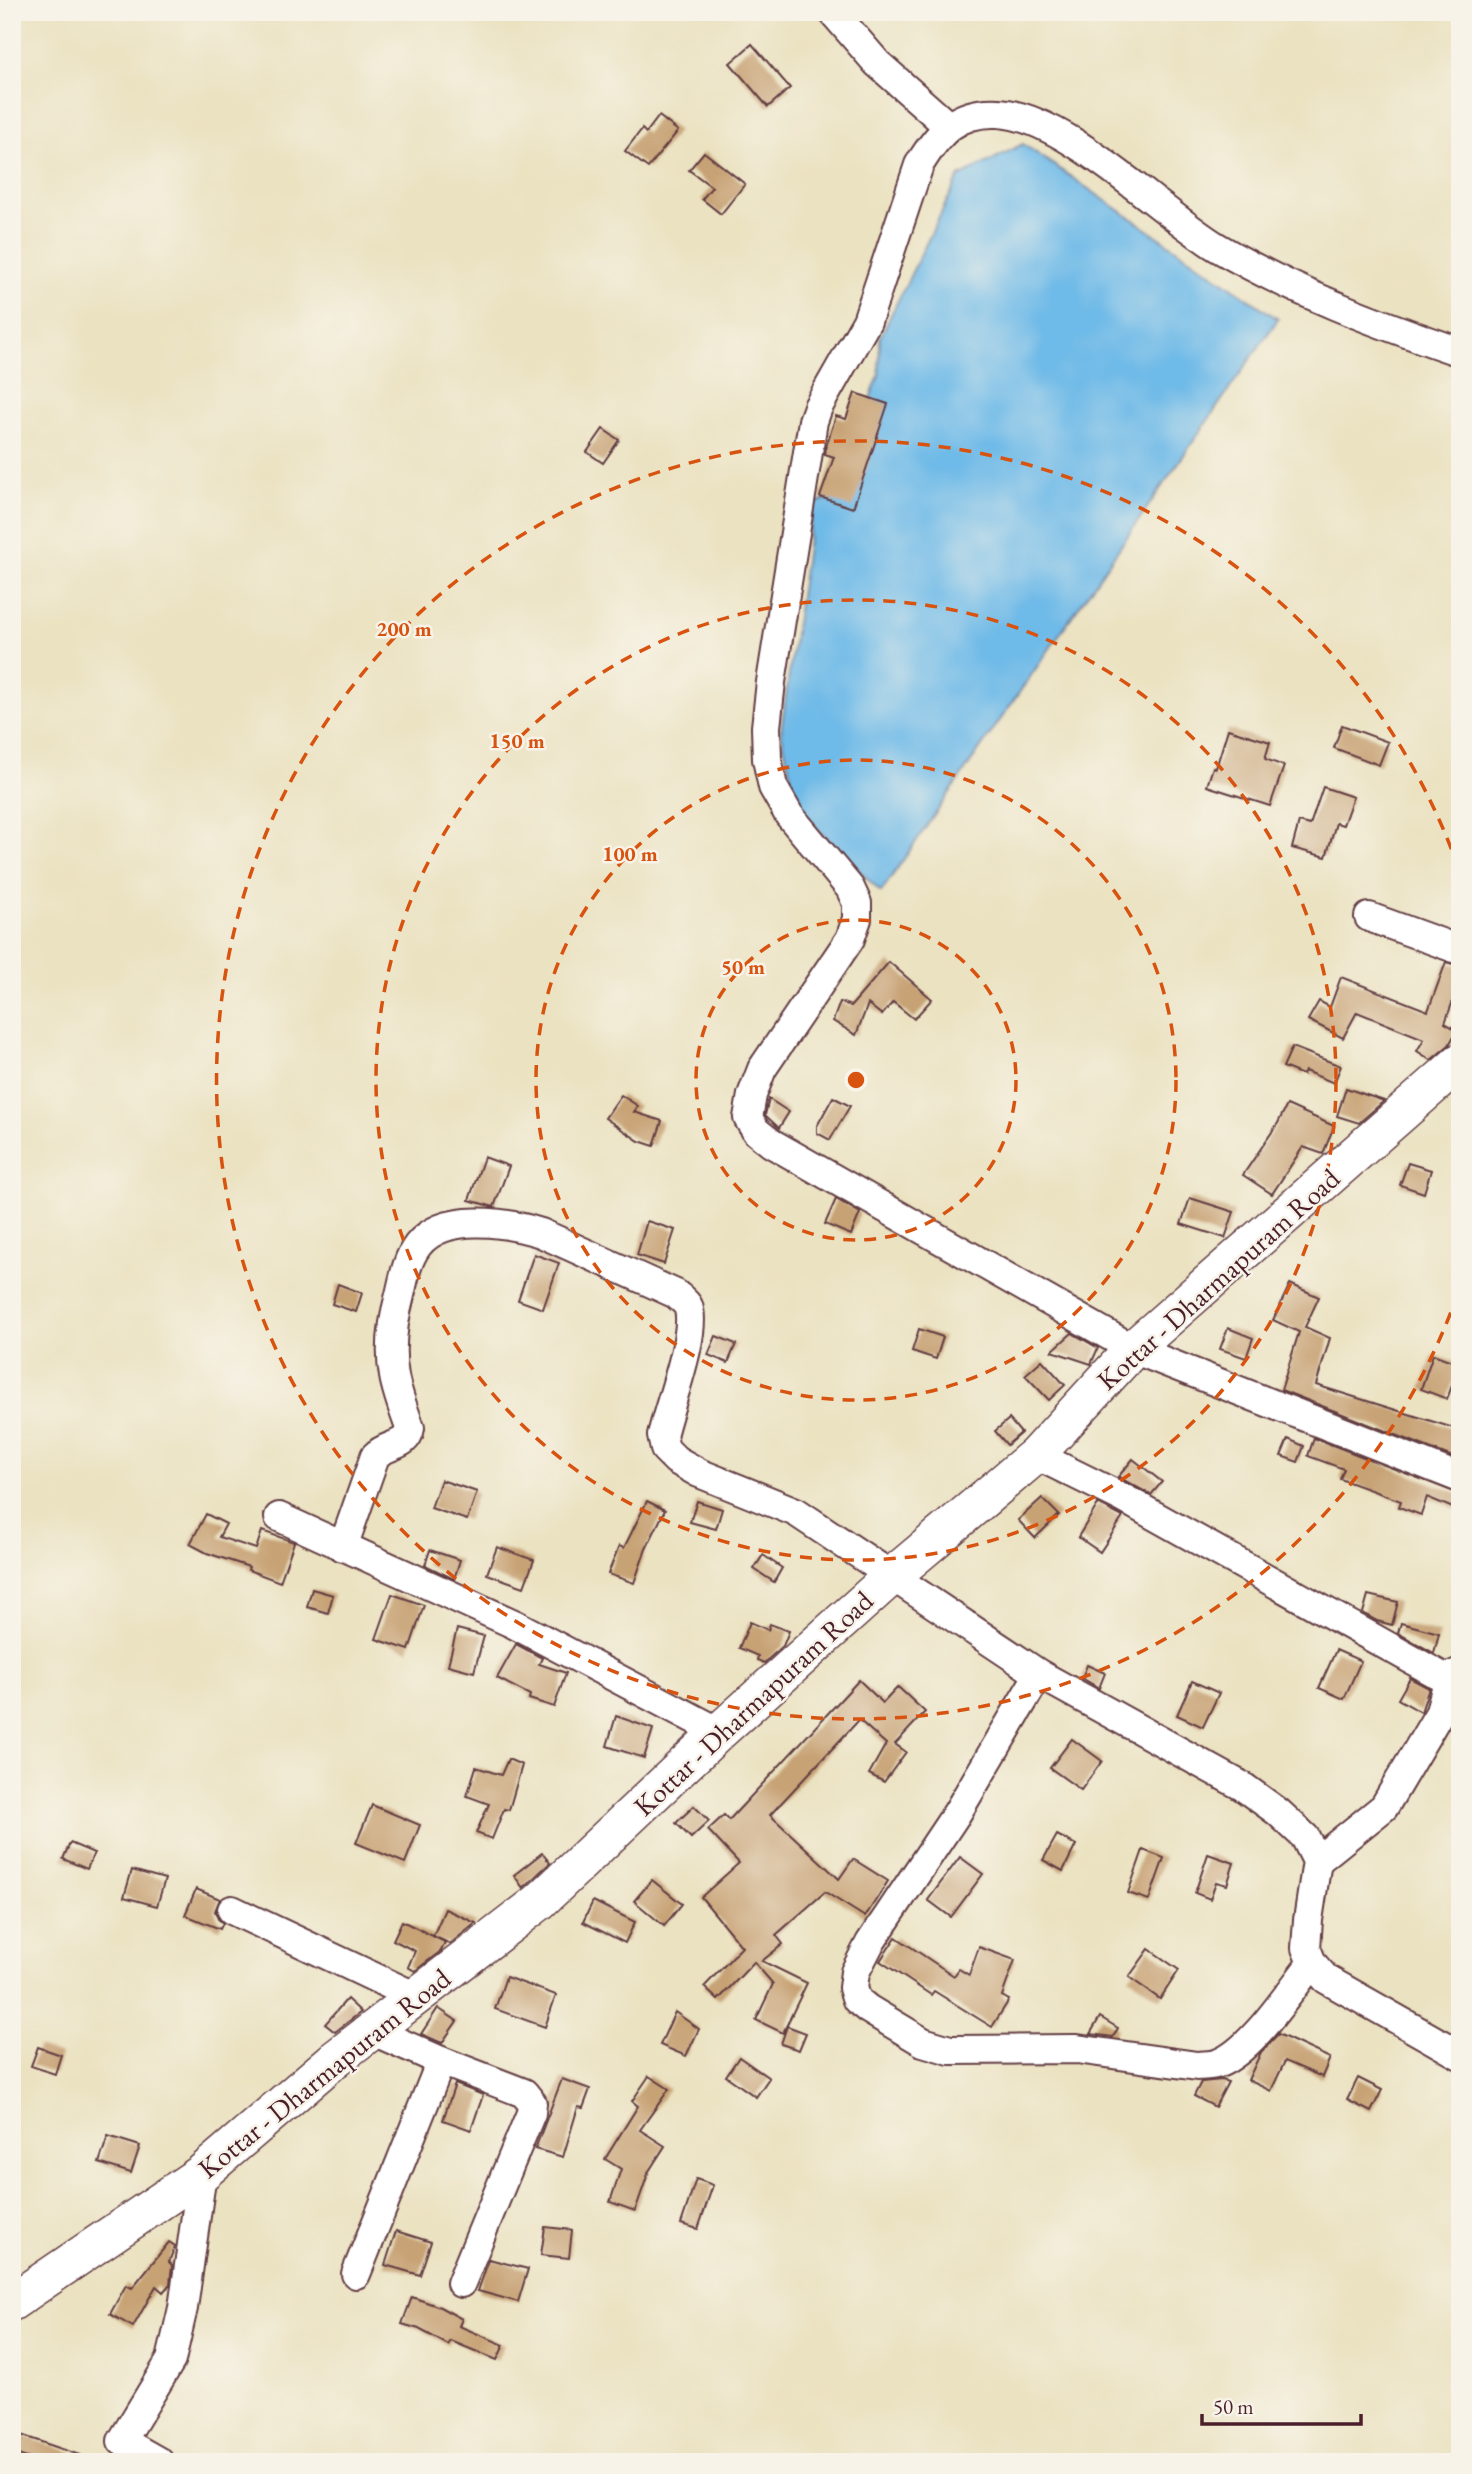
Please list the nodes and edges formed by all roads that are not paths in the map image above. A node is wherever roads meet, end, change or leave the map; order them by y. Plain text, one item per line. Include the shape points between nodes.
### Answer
1 (833, 12) edge
2 (948, 127) junction
3 (1460, 352) edge
4 (1369, 917) dead end
5 (1460, 950) edge
6 (1460, 1062) edge
7 (1133, 1349) junction
8 (1036, 1455) junction
9 (1460, 1478) edge
10 (279, 1517) dead end
11 (344, 1547) junction
12 (892, 1576) junction
13 (1039, 1674) junction
14 (1454, 1674) edge
15 (719, 1732) junction
16 (1317, 1861) junction
17 (232, 1910) dead end
18 (1312, 1963) junction
19 (416, 1997) junction
20 (373, 2031) junction
21 (1460, 2055) edge
22 (441, 2061) junction
23 (202, 2173) junction
24 (356, 2274) dead end
25 (461, 2283) dead end
26 (12, 2302) edge
27 (117, 2451) edge
28 (159, 2462) edge

1 - 2 street via 877,63
2 - 3 street via 970,115 999,113 1028,120 1066,137 1216,246 1316,298
2 - 7 street via 919,165 867,321 818,407 810,434 771,681 767,759 773,788 789,816 850,888 858,919 850,939 762,1069 748,1118 771,1143
4 - 5 street
6 - 7 main road, Kottar - Dharmapuram Road
7 - 8 main road, Kottar - Dharmapuram Road
7 - 9 street
8 - 12 main road, Kottar - Dharmapuram Road
8 - 14 street via 1123,1498 1441,1676
10 - 11 street
11 - 12 street via 375,1456 404,1441 409,1433 391,1356 409,1260 427,1236 470,1222 541,1233 677,1294 687,1304 690,1319 662,1436 665,1449 699,1473 796,1512
11 - 15 street via 514,1624
12 - 13 street
12 - 15 main road, Kottar - Dharmapuram Road
13 - 16 street via 1242,1786 1305,1837
13 - 18 street via 957,1812 870,1943 855,1972 857,2000 923,2042 950,2050 1077,2049 1197,2066 1217,2064 1237,2053
14 - 16 street via 1440,1713 1384,1807
15 - 19 main road, Kottar - Dharmapuram Road via 539,1902
16 - 18 street via 1307,1920 1306,1948
17 - 19 street
18 - 21 street via 1326,1979
19 - 20 main road, Kottar - Dharmapuram Road
20 - 22 street
20 - 23 main road, Kottar - Dharmapuram Road
22 - 24 street
22 - 25 street via 524,2093 532,2103
23 - 26 main road, Kottar - Dharmapuram Road
23 - 27 street via 171,2360
27 - 28 street

